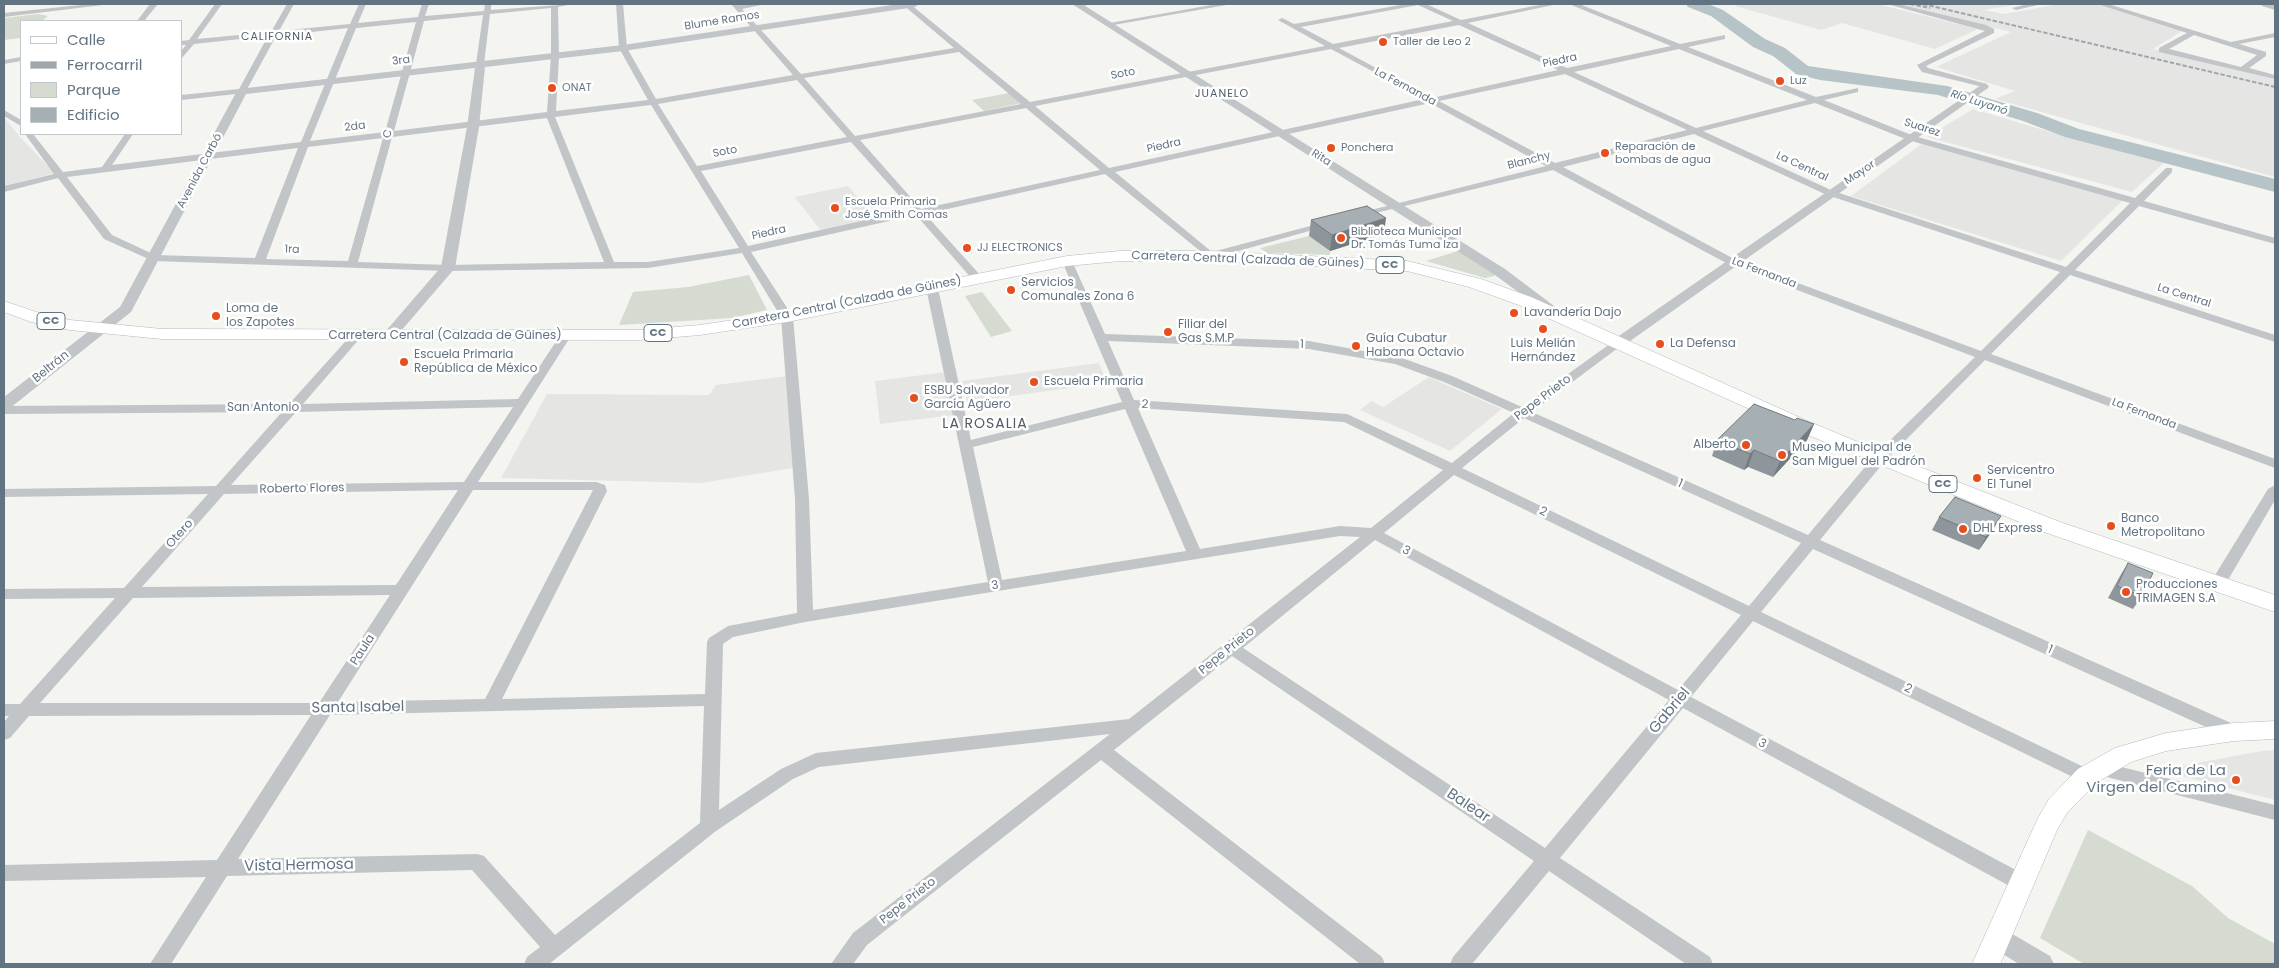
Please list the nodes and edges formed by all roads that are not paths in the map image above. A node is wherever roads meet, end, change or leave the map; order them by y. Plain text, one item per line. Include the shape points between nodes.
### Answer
1 (107, 4) edge
2 (154, 4) edge
3 (218, 4) edge
4 (290, 4) edge
5 (362, 4) edge
6 (425, 4) edge
7 (570, 4) edge
8 (619, 4) edge
9 (763, 4) edge
10 (909, 4) edge
11 (1081, 4) edge
12 (1228, 4) edge
13 (1416, 4) edge
14 (1421, 4) edge
15 (1555, 4) edge
16 (1573, 4) edge
17 (1890, 4) edge
18 (2038, 4) edge
19 (2101, 4) edge
20 (2265, 4) edge
21 (554, 5) edge
22 (1205, 5) edge
23 (736, 6) edge
24 (2275, 7) edge
25 (488, 8) edge
26 (2016, 8) dead end
27 (62, 9) junction
28 (4, 15) edge
29 (421, 19) junction
30 (52, 20) edge
31 (141, 20) edge
32 (1282, 20) dead end
33 (1462, 21) junction
34 (1108, 24) junction
35 (354, 26) junction
36 (1294, 26) junction
37 (756, 28) junction
38 (2193, 32) junction
39 (272, 34) junction
40 (2275, 35) edge
41 (1722, 37) dead end
42 (192, 42) junction
43 (182, 43) edge
44 (2230, 44) junction
45 (1330, 46) junction
46 (1680, 46) junction
47 (623, 48) junction
48 (960, 49) junction
49 (182, 56) edge
50 (555, 56) junction
51 (17, 60) edge
52 (4, 62) edge
53 (480, 64) junction
54 (2243, 69) junction
55 (1567, 71) junction
56 (408, 72) junction
57 (1185, 73) junction
58 (801, 77) junction
59 (2275, 77) edge
60 (332, 81) junction
61 (1981, 88) joint
62 (1855, 90) dead end
63 (242, 91) junction
64 (182, 98) edge
65 (1431, 101) junction
66 (1817, 101) junction
67 (652, 102) junction
68 (1027, 104) junction
69 (4, 113) edge
70 (551, 114) junction
71 (20, 122) edge
72 (474, 124) junction
73 (1696, 130) junction
74 (1283, 133) junction
75 (388, 134) junction
76 (30, 135) edge
77 (128, 135) edge
78 (854, 138) junction
79 (1911, 138) junction
80 (304, 145) junction
81 (209, 157) junction
82 (1554, 166) junction
83 (104, 169) junction
84 (695, 169) junction
85 (1108, 170) junction
86 (2169, 170) dead end
87 (60, 175) junction
88 (4, 189) edge
89 (1830, 193) junction
90 (2136, 201) junction
91 (1396, 206) junction
92 (917, 211) junction
93 (2275, 241) edge
94 (744, 250) junction
95 (1210, 256) junction
96 (153, 258) junction
97 (1067, 261) junction
98 (259, 262) junction
99 (1732, 262) junction
100 (352, 265) junction
101 (610, 265) junction
102 (448, 268) junction
103 (2067, 271) junction
104 (977, 278) junction
105 (932, 288) junction
106 (5, 308) edge
107 (1562, 316) junction
108 (787, 318) junction
109 (99, 328) junction
110 (390, 335) junction
111 (357, 336) junction
112 (565, 336) junction
113 (1100, 337) junction
114 (2275, 339) edge
115 (1618, 343) junction
116 (1984, 354) junction
117 (522, 403) junction
118 (1130, 404) junction
119 (4, 405) edge
120 (292, 408) junction
121 (4, 410) edge
122 (1522, 413) junction
123 (966, 445) junction
124 (1880, 458) junction
125 (2275, 464) edge
126 (1453, 469) junction
127 (469, 486) junction
128 (2275, 489) edge
129 (218, 491) junction
130 (4, 494) edge
131 (1373, 532) junction
132 (1810, 543) junction
133 (1195, 554) junction
134 (2217, 585) junction
135 (996, 586) junction
136 (402, 590) junction
137 (129, 592) junction
138 (4, 594) edge
139 (2275, 604) edge
140 (1751, 613) junction
141 (805, 617) junction
142 (1232, 648) junction
143 (1680, 699) junction
144 (712, 700) junction
145 (490, 706) junction
146 (24, 709) junction
147 (325, 709) junction
148 (4, 710) edge
149 (1133, 725) junction
150 (2275, 730) edge
151 (2234, 732) junction
152 (4, 733) edge
153 (1101, 750) junction
154 (2092, 772) junction
155 (2275, 813) edge
156 (709, 826) junction
157 (1547, 859) junction
158 (223, 868) junction
159 (4, 872) edge
160 (2022, 883) junction
161 (1997, 937) junction
162 (554, 950) junction
163 (160, 964) edge
164 (534, 964) edge
165 (841, 964) edge
166 (1375, 964) edge
167 (1460, 964) edge
168 (1704, 964) edge
169 (1986, 964) edge
170 (2041, 964) edge

1 - 27 street
2 - 31 street
3 - 42 street
4 - 39 street, Avenida Carbó
5 - 35 street
6 - 29 street, C
7 - 21 street
8 - 47 street
9 - 23 street
10 - 37 street, Blume Ramos
10 - 48 street
11 - 34 street, Rita
12 - 22 street
13 - 36 street
14 - 33 street, La Central
15 - 33 street, Soto
16 - 46 street, Suarez
17 - 61 street, Mayor via 1991,31 1922,65 1925,70
18 - 26 street
19 - 38 street
20 - 24 street
21 - 25 street
21 - 50 street
22 - 34 street
23 - 37 street
25 - 29 street
25 - 53 street
27 - 28 street
27 - 30 street
29 - 35 street
29 - 56 street, C
32 - 36 street, La Fernanda
33 - 45 street, Soto
33 - 55 street, La Central
34 - 57 street, Rita
35 - 39 street
35 - 60 street
36 - 45 street, La Fernanda
37 - 47 street, Blume Ramos
37 - 58 street
38 - 44 street
38 - 54 street via 2162,50
39 - 42 street
39 - 63 street, Avenida Carbó
40 - 44 street
41 - 46 street, Piedra
42 - 43 street
42 - 49 street
44 - 54 street via 2263,54
45 - 57 street, Soto
45 - 65 street, La Fernanda
46 - 55 street, Piedra
46 - 66 street, Suarez
47 - 50 street, 3ra
47 - 67 street
48 - 58 street, 2da
48 - 68 street
50 - 53 street, 3ra
50 - 70 street
51 - 52 street
53 - 56 street, 3ra
53 - 72 street
54 - 59 street
55 - 65 street, Piedra
55 - 73 street, La Central
56 - 60 street, 3ra
56 - 75 street, C
57 - 68 street, Soto
57 - 74 street, Rita
58 - 67 street, 2da
58 - 78 street
60 - 63 street, 3ra
60 - 80 street
61 - 79 street, Mayor
62 - 66 street, Blanchy
63 - 64 street, 3ra
63 - 81 street, Avenida Carbó
65 - 74 street, Piedra
65 - 82 street, La Fernanda
66 - 73 street, Blanchy
66 - 79 street, Suarez
67 - 70 street, 2da
67 - 84 street
68 - 78 street, Soto
68 - 85 street
69 - 71 street
70 - 72 street, 2da
70 - 101 street
72 - 75 street, 2da
72 - 102 street
73 - 82 street, Blanchy
73 - 89 street, La Central
74 - 85 street, Piedra
74 - 91 street, Rita
75 - 80 street, 2da
75 - 100 street, C
76 - 87 street, 1ra
77 - 83 street
78 - 84 street, Soto
78 - 92 street
79 - 89 street, Mayor
79 - 90 street, Suarez
80 - 81 street, 2da
80 - 98 street
81 - 83 street, 2da
81 - 96 street, Avenida Carbó
82 - 91 street, Blanchy
82 - 99 street, La Fernanda
83 - 87 street, 2da
84 - 94 street
85 - 92 street, Piedra
85 - 95 street
86 - 90 street, Gabriel
87 - 88 street, 2da
87 - 96 street, 1ra via 108,237
89 - 99 street, Mayor
89 - 103 street, La Central
90 - 93 street, Suarez
90 - 103 street, Gabriel
91 - 95 street, Blanchy
91 - 107 street, Rita
92 - 94 street, Piedra
92 - 104 street
94 - 101 street, Piedra via 648,265
94 - 108 street
95 - 97 main road, Carretera Central (Calzada de Güines) / CC via 1120,256
95 - 107 main road, Carretera Central (Calzada de Güines) / CC via 1407,266 1475,283
96 - 98 street, 1ra
96 - 109 street, Avenida Carbó via 126,309
97 - 104 main road, Carretera Central (Calzada de Güines) / CC
97 - 113 street
98 - 100 street, 1ra
99 - 115 street, Mayor
99 - 116 street, La Fernanda
100 - 102 street, 1ra
101 - 102 street, 1ra
102 - 110 street
103 - 114 street, La Central
103 - 116 street, Gabriel
104 - 105 main road, Carretera Central (Calzada de Güines) / CC
105 - 108 main road, Carretera Central (Calzada de Güines) / CC
105 - 123 street
106 - 109 main road, Carretera Central (Calzada de Güines) / CC via 37,318
107 - 115 main road, Carretera Central (Calzada de Güines) / CC
108 - 112 main road, Carretera Central (Calzada de Güines) / CC via 683,332
108 - 141 street via 802,499
109 - 111 main road, Carretera Central (Calzada de Güines) / CC via 162,334
109 - 119 street, Beltrán
110 - 111 main road, Carretera Central (Calzada de Güines) / CC
110 - 112 main road, Carretera Central (Calzada de Güines) / CC
111 - 120 street, Otero
112 - 117 street, Paula
113 - 118 street
113 - 122 street, 1 via 1309,346 1356,352 1398,361 1448,379
115 - 122 street, Pepe Prieto
115 - 124 main road, CC
116 - 124 street, Gabriel
116 - 125 street, La Fernanda
117 - 120 street, San Antonio
117 - 127 street, Paula
118 - 123 street, 2
118 - 126 street, 2 via 1347,418
118 - 133 street
120 - 121 street, San Antonio
120 - 129 street, Otero
122 - 126 street, Pepe Prieto
122 - 132 street, 1
123 - 135 street
124 - 132 street, Gabriel
124 - 134 main road, CC via 2052,527
126 - 131 street, Pepe Prieto
126 - 140 street, 2
127 - 129 street, Roberto Flores
127 - 136 street, Paula
127 - 145 street, Roberto Flores via 600,488
128 - 134 street
129 - 130 street, Roberto Flores
129 - 137 street, Otero
131 - 133 street, 3 via 1340,531
131 - 142 street, Pepe Prieto
131 - 143 street, 3
132 - 140 street, Gabriel
132 - 151 street, 1
133 - 135 street, 3
134 - 139 main road, CC
135 - 141 street, 3
136 - 137 street
136 - 147 street, Paula
137 - 138 street
137 - 146 street, Otero
140 - 143 street, Gabriel
140 - 154 street, 2
141 - 144 street, 3 via 720,636 715,642
142 - 149 street, Pepe Prieto
142 - 157 street, Balear
143 - 157 street, Gabriel
143 - 160 street, 3
144 - 145 street, Santa Isabel
144 - 156 street
145 - 147 street, Santa Isabel
146 - 147 street, Santa Isabel
146 - 148 street, Santa Isabel
146 - 152 street, Otero
147 - 158 street, Paula
149 - 153 street, Pepe Prieto
149 - 156 street via 816,760 787,774
150 - 151 main road
151 - 154 main road via 2166,742 2123,755
153 - 165 street, Pepe Prieto via 860,939
153 - 166 street
154 - 155 street, 2
154 - 160 main road via 2058,806
156 - 162 street
157 - 167 street, Gabriel
157 - 168 street, Balear
158 - 159 street, Vista Hermosa
158 - 162 street, Vista Hermosa via 477,862
158 - 163 street, Paula
160 - 161 main road
161 - 169 main road
161 - 170 street
162 - 164 street

